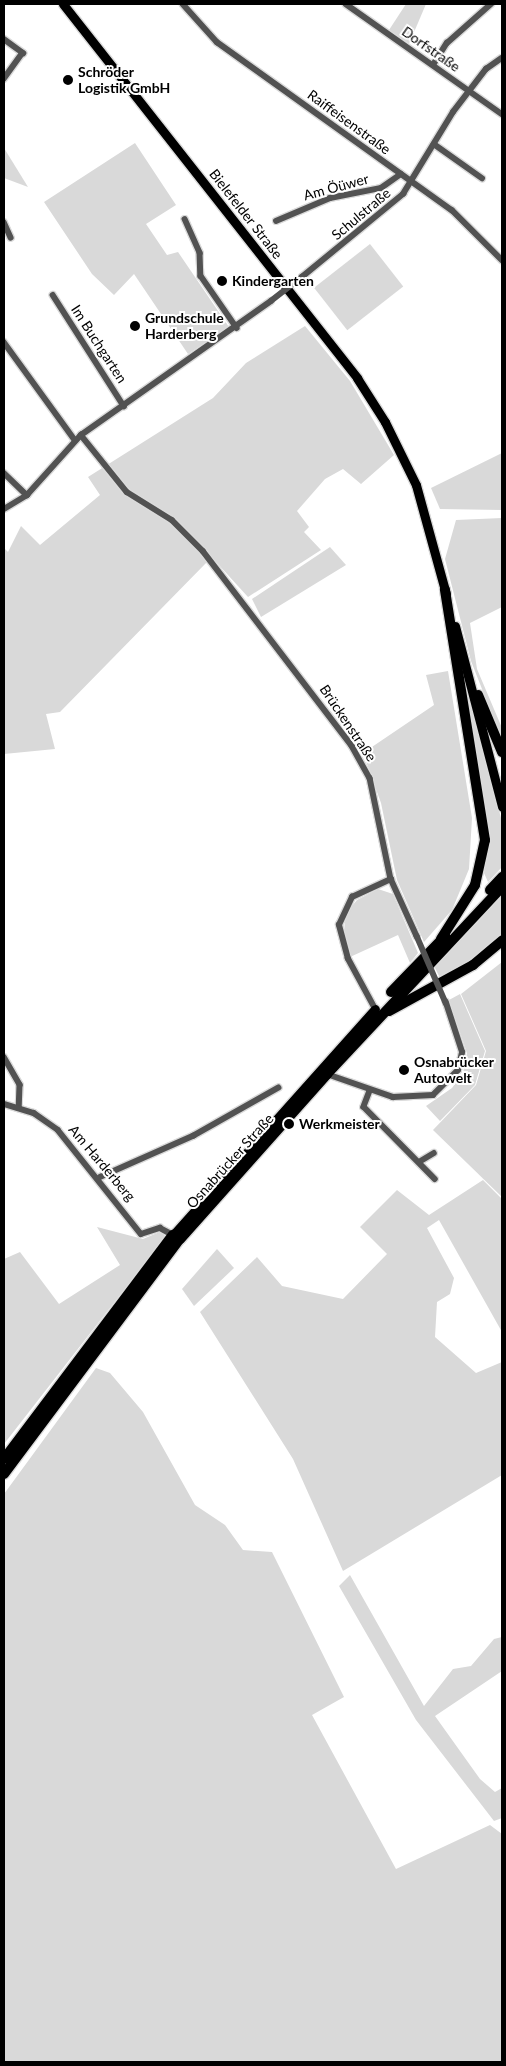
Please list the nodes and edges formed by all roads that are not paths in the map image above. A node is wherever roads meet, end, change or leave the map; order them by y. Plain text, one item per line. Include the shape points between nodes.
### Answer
1 (64, 4) edge
2 (183, 4) edge
3 (346, 4) edge
4 (491, 4) edge
5 (4, 40) edge
6 (502, 58) edge
7 (433, 65) junction
8 (4, 78) edge
9 (469, 90) junction
10 (502, 114) edge
11 (434, 144) junction
12 (401, 174) junction
13 (482, 178) dead end
14 (412, 182) junction
15 (185, 219) dead end
16 (276, 221) dead end
17 (4, 222) edge
18 (11, 238) dead end
19 (502, 260) edge
20 (53, 295) dead end
21 (237, 328) junction
22 (4, 342) edge
23 (124, 406) junction
24 (82, 435) junction
25 (75, 440) junction
26 (4, 473) edge
27 (27, 495) junction
28 (4, 509) edge
29 (445, 589) junction
30 (478, 695) junction
31 (502, 752) edge
32 (502, 791) edge
33 (502, 807) edge
34 (502, 877) edge
35 (392, 879) junction
36 (502, 887) edge
37 (441, 939) junction
38 (502, 941) edge
39 (375, 1010) junction
40 (364, 1032) junction
41 (4, 1057) edge
42 (327, 1074) junction
43 (278, 1088) dead end
44 (370, 1091) junction
45 (4, 1104) edge
46 (19, 1108) junction
47 (434, 1153) dead end
48 (419, 1162) junction
49 (100, 1177) junction
50 (435, 1179) dead end
51 (177, 1237) junction
52 (4, 1459) edge
53 (4, 1474) edge

1 - 29 main road, Bielefelder Straße via 357,378 412,477
2 - 12 street, Raiffeisenstraße via 217,42
3 - 7 street, Dorfstraße
4 - 7 street via 447,43
5 - 8 street via 23,53
6 - 9 street, Schulstraße via 486,69
7 - 9 street, Dorfstraße
9 - 10 street, Dorfstraße
9 - 11 street, Schulstraße
11 - 13 street
11 - 14 street, Schulstraße
12 - 14 street, Raiffeisenstraße
12 - 16 street, Am Öüwer via 381,188 330,198
14 - 19 street, Raiffeisenstraße via 452,210
14 - 21 street, Schulstraße, bridge via 382,214
15 - 21 street via 200,252 201,276
17 - 18 street
20 - 23 street, Im Buchgarten
21 - 23 street, Schulstraße
22 - 25 street
23 - 24 street, Schulstraße
24 - 25 street, Schulstraße
24 - 35 street, Brückenstraße via 127,492 172,520 203,551 352,746 370,778
25 - 27 street, Schulstraße
26 - 27 street
27 - 28 street, Schulstraße
29 - 30 main road, Bielefelder Straße
29 - 33 main road, Bielefelder Straße
29 - 37 highway via 485,840 475,885
30 - 31 highway
30 - 32 main road, Bielefelder Straße
34 - 37 highway, Osnabrücker Straße
35 - 39 street via 352,898 339,925 348,959
35 - 44 street, Brückenstraße, bridge via 446,1003 462,1052 449,1084 433,1095 415,1099
36 - 40 highway, Osnabrücker Straße
37 - 39 highway, Osnabrücker Straße
38 - 40 highway via 473,965 388,1011
39 - 51 main road, Osnabrücker Straße
40 - 42 highway, Osnabrücker Straße
41 - 46 street via 20,1085
42 - 44 street, Brückenstraße
42 - 51 main road, Osnabrücker Straße
43 - 49 street via 200,1132
44 - 48 street via 364,1107 414,1162
45 - 46 street, Am Harderberg
46 - 49 street, Am Harderberg via 45,1119
47 - 48 street
48 - 50 street
49 - 51 street, Am Harderberg via 141,1234 160,1228
51 - 52 highway, Osnabrücker Straße
51 - 53 highway, Osnabrücker Straße

